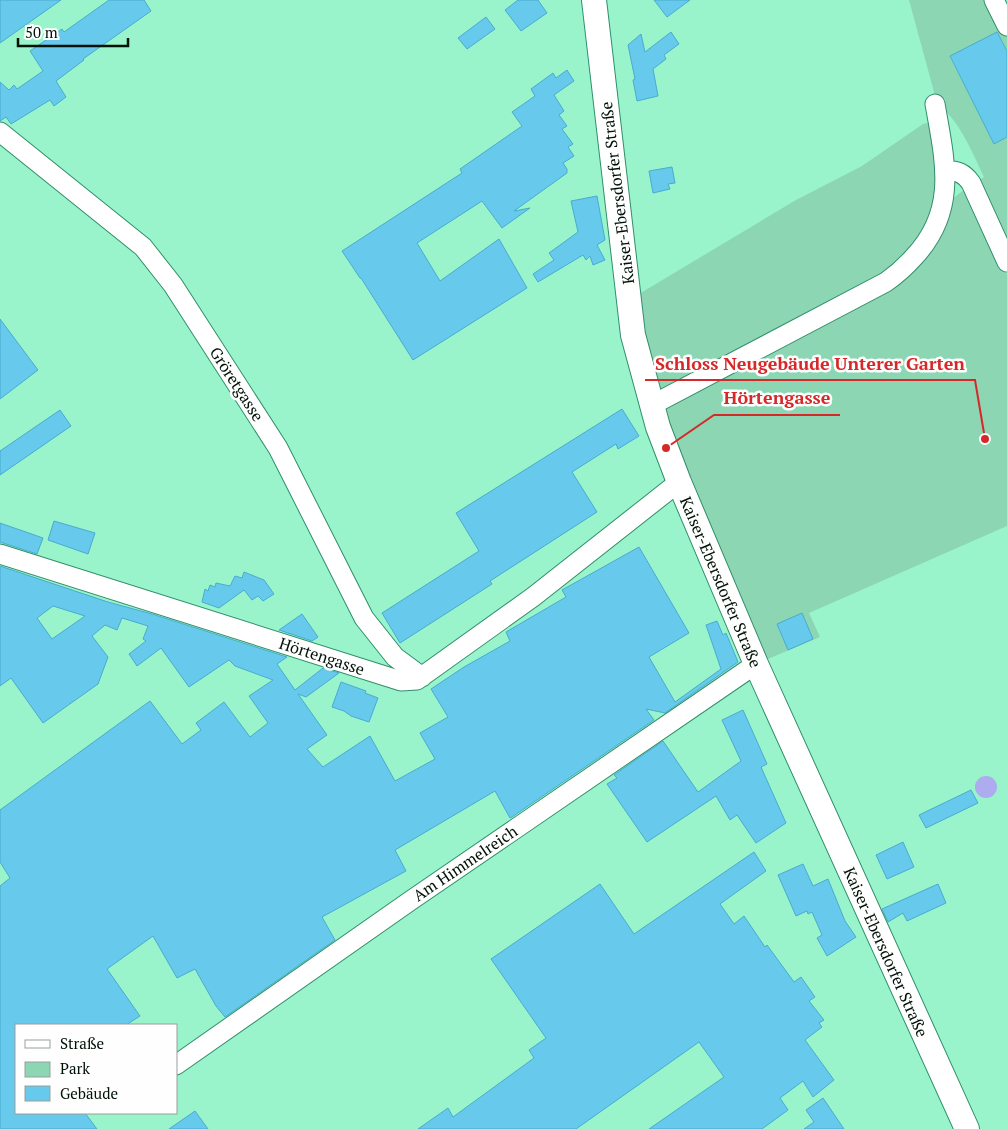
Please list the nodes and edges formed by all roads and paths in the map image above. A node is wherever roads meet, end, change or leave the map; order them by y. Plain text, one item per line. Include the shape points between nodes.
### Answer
1 (594, 0) edge
2 (994, 0) edge
3 (1007, 26) edge
4 (935, 104) dead end
5 (0, 132) edge
6 (945, 171) junction
7 (1007, 262) edge
8 (652, 405) junction
9 (679, 482) junction
10 (0, 554) edge
11 (756, 664) junction
12 (422, 677) junction
13 (178, 1064) edge
14 (967, 1129) edge

1 - 8 main road, Kaiser-Ebersdorfer Straße via 633,335
2 - 3 street
4 - 6 street
5 - 12 street, Gröretgasse via 143,247 172,285 278,448 364,618 395,657
6 - 7 street via 957,171 971,183
6 - 8 street via 938,223 920,251 891,279
8 - 9 main road, Kaiser-Ebersdorfer Straße
9 - 11 main road, Kaiser-Ebersdorfer Straße
9 - 12 street, Hörtengasse via 533,597
10 - 12 street, Hörtengasse via 401,681
11 - 13 street, Am Himmelreich
11 - 14 main road, Kaiser-Ebersdorfer Straße

